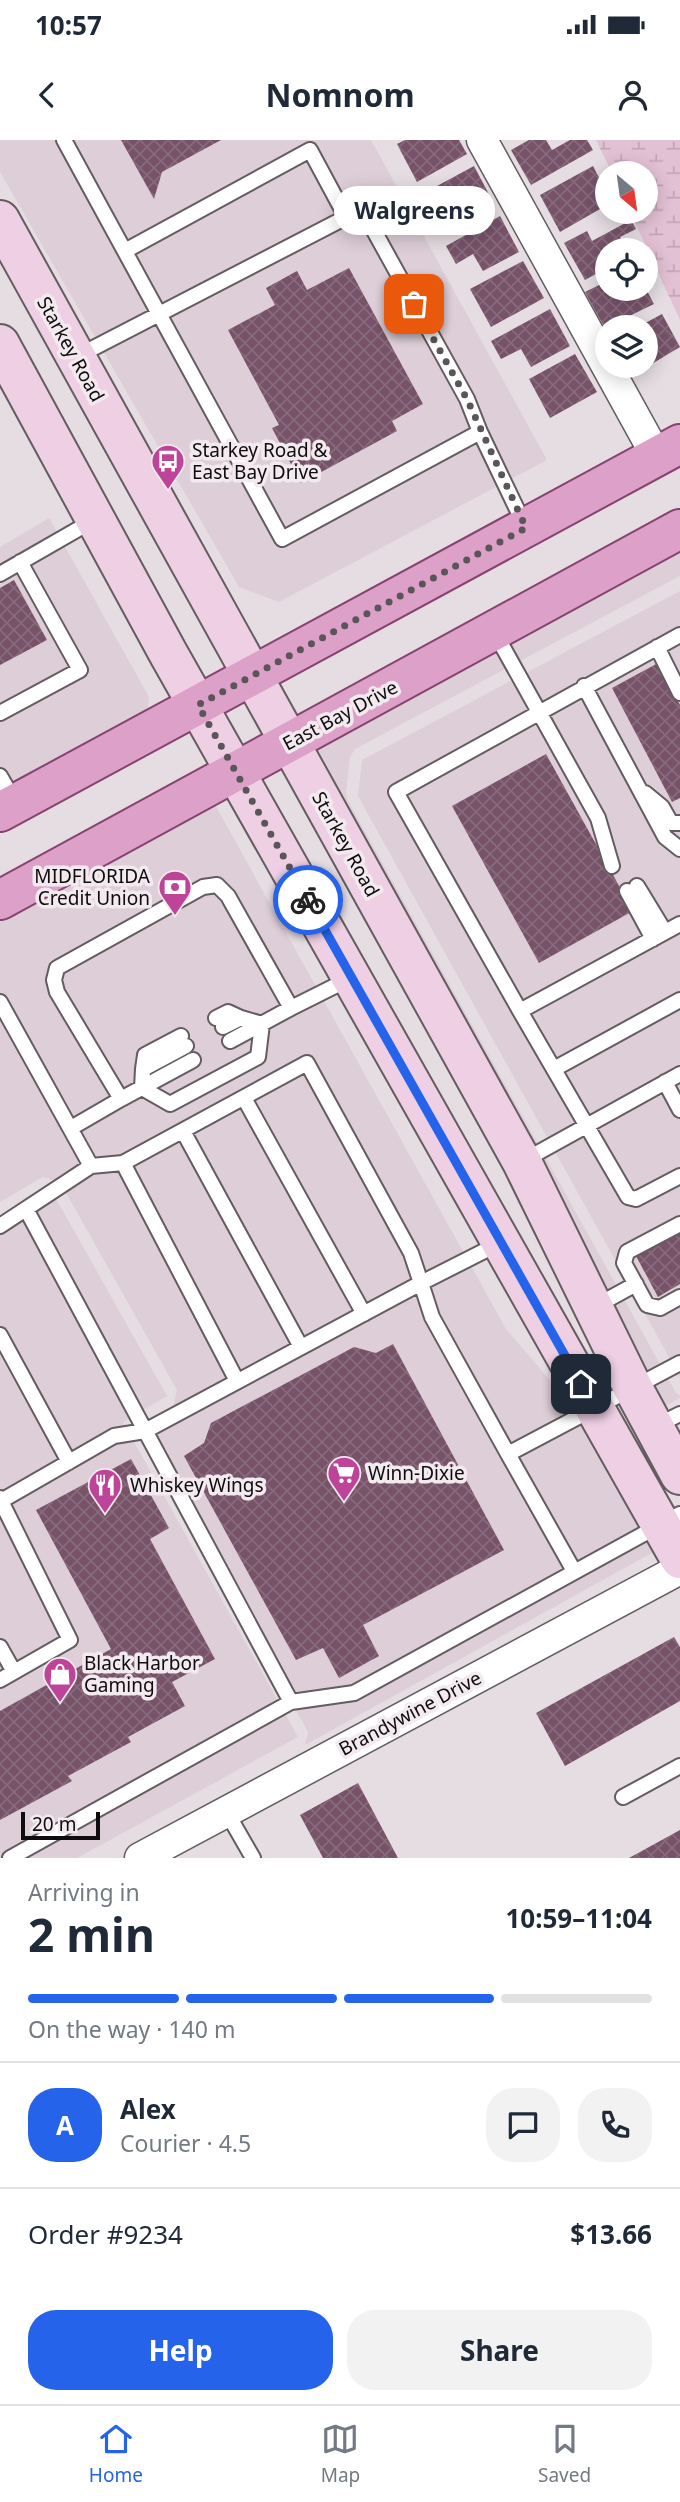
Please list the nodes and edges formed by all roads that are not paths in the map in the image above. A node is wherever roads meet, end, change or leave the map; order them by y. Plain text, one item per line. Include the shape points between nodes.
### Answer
1 (64, 140) edge
2 (482, 140) edge
3 (346, 217) junction
4 (0, 220) edge
5 (125, 251) junction
6 (159, 313) junction
7 (0, 344) edge
8 (76, 358) junction
9 (480, 432) junction
10 (668, 451) edge
11 (95, 520) junction
12 (526, 528) junction
13 (679, 531) edge
14 (20, 562) junction
15 (0, 573) edge
16 (494, 632) junction
17 (676, 637) edge
18 (656, 647) junction
19 (680, 654) edge
20 (251, 677) junction
21 (584, 687) junction
22 (680, 693) edge
23 (198, 705) junction
24 (0, 713) edge
25 (538, 713) junction
26 (289, 742) junction
27 (236, 771) junction
28 (638, 788) junction
29 (5, 797) edge
30 (677, 827) edge
31 (680, 849) edge
32 (618, 863) dead end
33 (632, 889) dead end
34 (0, 900) edge
35 (680, 924) edge
36 (659, 936) junction
37 (352, 977) junction
38 (680, 1000) edge
39 (0, 1002) edge
40 (291, 1008) junction
41 (520, 1012) junction
42 (219, 1023) dead end
43 (262, 1024) junction
44 (183, 1041) dead end
45 (230, 1041) dead end
46 (193, 1060) dead end
47 (554, 1069) junction
48 (680, 1074) edge
49 (665, 1083) junction
50 (142, 1088) junction
51 (244, 1098) junction
52 (121, 1100) junction
53 (680, 1110) edge
54 (587, 1126) junction
55 (71, 1128) junction
56 (183, 1131) junction
57 (522, 1162) junction
58 (123, 1163) junction
59 (91, 1166) junction
60 (680, 1175) edge
61 (26, 1209) junction
62 (680, 1223) edge
63 (0, 1226) edge
64 (501, 1242) junction
65 (421, 1283) junction
66 (636, 1284) junction
67 (680, 1297) edge
68 (593, 1307) junction
69 (364, 1314) junction
70 (0, 1335) edge
71 (301, 1348) junction
72 (680, 1363) edge
73 (237, 1381) junction
74 (633, 1388) junction
75 (594, 1408) junction
76 (667, 1420) edge
77 (145, 1431) junction
78 (508, 1454) junction
79 (69, 1462) junction
80 (680, 1475) edge
81 (1, 1500) edge
82 (670, 1519) edge
83 (680, 1559) edge
84 (680, 1569) edge
85 (574, 1571) junction
86 (0, 1647) edge
87 (14, 1672) junction
88 (0, 1680) edge
89 (291, 1702) junction
90 (680, 1766) edge
91 (623, 1797) dead end
92 (226, 1811) junction
93 (10, 1858) edge
94 (140, 1858) edge
95 (253, 1858) edge

1 - 5 lane
2 - 10 street
3 - 5 lane via 310,150
3 - 6 lane
3 - 9 lane via 362,209 467,399
4 - 8 main road, Starkey Road
5 - 6 lane
6 - 8 lane
6 - 9 lane via 282,539
7 - 11 main road
8 - 20 main road, Starkey Road
9 - 12 lane
10 - 12 main road
11 - 14 lane
11 - 23 main road
12 - 20 main road
13 - 16 main road, East Bay Drive
14 - 15 lane
14 - 24 lane via 80,670
16 - 25 lane
16 - 26 main road, East Bay Drive
17 - 18 lane
17 - 19 lane
18 - 21 lane
18 - 22 lane
20 - 23 main road
20 - 26 main road, Starkey Road
21 - 25 lane
21 - 28 lane
23 - 27 main road
23 - 29 main road
25 - 32 lane via 598,818
25 - 41 lane via 396,792
26 - 27 main road, East Bay Drive
26 - 57 main road, Starkey Road
27 - 34 main road, East Bay Drive
27 - 37 main road
28 - 30 lane via 662,807
28 - 31 lane via 665,837
33 - 36 lane
35 - 36 lane
36 - 41 lane
37 - 40 lane
37 - 64 main road
38 - 47 lane
39 - 55 lane
40 - 43 lane
40 - 52 lane via 228,896 217,885 203,887 57,968 57,992
41 - 47 lane
42 - 43 lane via 241,1017
43 - 45 lane
43 - 50 lane via 258,1057 236,1069 170,1104
44 - 50 lane via 145,1055
46 - 50 lane
47 - 54 lane
48 - 49 lane
49 - 53 lane
49 - 54 lane
50 - 52 lane
51 - 56 lane
51 - 65 lane via 307,1063 411,1253
51 - 69 lane
52 - 55 lane
54 - 57 lane
54 - 60 lane via 628,1197 636,1199
55 - 59 lane
56 - 58 lane
56 - 71 lane
57 - 68 main road, Starkey Road
58 - 59 lane
58 - 73 lane
59 - 61 lane
61 - 63 lane
61 - 77 lane
62 - 66 lane via 627,1252 624,1263
64 - 65 lane
64 - 75 main road
65 - 69 lane
65 - 78 lane via 432,1317
66 - 67 lane via 647,1305 660,1308
66 - 68 lane
68 - 74 main road, Starkey Road
69 - 71 lane
70 - 79 lane
71 - 73 lane
72 - 74 lane
73 - 77 lane
74 - 75 lane
74 - 76 main road, Starkey Road
75 - 78 lane
75 - 82 main road
76 - 80 main road, Starkey Road
77 - 79 lane via 114,1436
77 - 89 lane
78 - 85 lane
79 - 81 lane
81 - 87 lane via 70,1640
82 - 83 main road
82 - 85 lane
84 - 92 street, Brandywine Drive
85 - 89 lane via 354,1693
86 - 87 lane
87 - 88 lane
89 - 93 lane
90 - 91 lane
92 - 94 street, Brandywine Drive
92 - 95 lane

